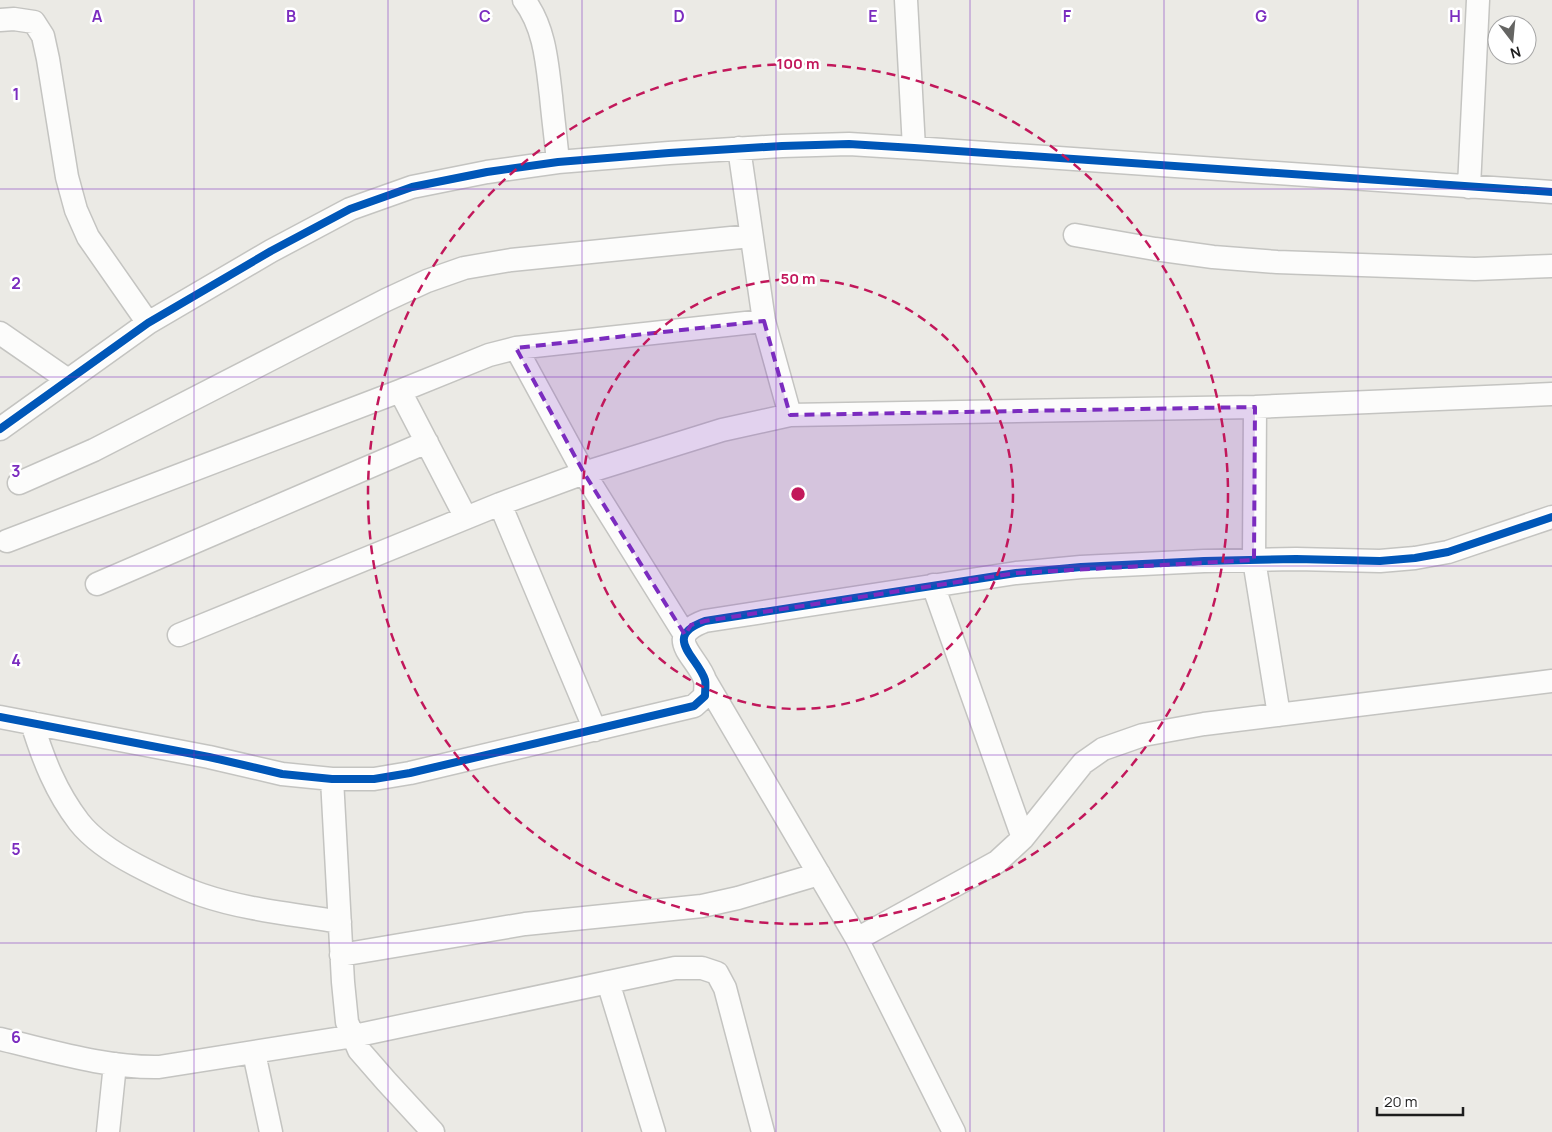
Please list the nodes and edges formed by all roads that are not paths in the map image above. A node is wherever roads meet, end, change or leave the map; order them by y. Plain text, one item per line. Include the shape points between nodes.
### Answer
1 (524, 0) edge
2 (906, 0) edge
3 (1478, 0) edge
4 (0, 20) edge
5 (739, 148) junction
6 (914, 148) junction
7 (558, 162) junction
8 (1469, 187) junction
9 (1552, 192) edge
10 (1075, 235) dead end
11 (751, 236) junction
12 (1552, 266) edge
13 (764, 321) junction
14 (148, 323) junction
15 (0, 333) edge
16 (516, 348) junction
17 (68, 380) junction
18 (400, 392) junction
19 (1552, 394) edge
20 (1255, 407) junction
21 (790, 414) junction
22 (0, 429) edge
23 (427, 442) junction
24 (584, 473) junction
25 (19, 483) dead end
26 (500, 504) junction
27 (1552, 517) edge
28 (466, 518) junction
29 (7, 541) dead end
30 (1254, 560) junction
31 (97, 584) dead end
32 (933, 585) junction
33 (179, 635) dead end
34 (684, 635) junction
35 (705, 680) junction
36 (1552, 681) edge
37 (1279, 715) junction
38 (0, 717) edge
39 (32, 723) junction
40 (595, 730) junction
41 (332, 779) junction
42 (1023, 838) junction
43 (819, 874) junction
44 (340, 922) junction
45 (857, 939) junction
46 (341, 955) junction
47 (608, 982) junction
48 (354, 1036) junction
49 (0, 1039) edge
50 (254, 1053) junction
51 (115, 1064) junction
52 (108, 1132) edge
53 (271, 1132) edge
54 (433, 1132) edge
55 (654, 1132) edge
56 (763, 1132) edge
57 (954, 1132) edge

1 - 7 street via 540,30 546,55
2 - 6 street
3 - 8 street
4 - 14 street via 34,22 43,36 67,177 76,210 88,237
5 - 6 street via 849,144
5 - 7 street
5 - 11 street
6 - 8 street
7 - 14 street via 412,187 350,209
8 - 9 street
10 - 12 street via 1204,256 1277,262 1475,269
11 - 13 street
11 - 25 street via 511,260 464,268 386,300 94,450
13 - 16 street
13 - 21 street
14 - 17 street
15 - 17 street
16 - 18 street via 490,355
16 - 24 street
17 - 22 street
18 - 23 street
18 - 29 street
19 - 20 street
20 - 21 street
20 - 30 street
21 - 24 street via 722,430
23 - 28 street
23 - 31 street
24 - 26 street
24 - 34 street
26 - 28 street
26 - 40 street
27 - 30 street via 1448,552 1414,558 1380,561
28 - 33 street
30 - 32 street via 1081,567
30 - 37 street
32 - 34 street via 705,621 692,626
32 - 42 street
34 - 35 street via 685,648
35 - 40 street via 705,696 694,706
35 - 43 street
36 - 37 street
37 - 42 street via 1143,735 1103,749 1083,763
38 - 39 street
39 - 41 street via 282,774
39 - 44 street via 58,792 80,824 112,853 202,895 240,905
40 - 41 street via 410,773
41 - 44 street
42 - 45 street via 997,862
43 - 45 street
43 - 46 street via 702,906 524,924
44 - 46 street
45 - 57 street
46 - 48 street via 347,1022
47 - 48 street
47 - 55 street
47 - 56 street via 675,968 702,968 717,973 725,988
48 - 50 street
48 - 54 street via 360,1050
49 - 51 street
50 - 51 street via 159,1068
50 - 53 street
51 - 52 street

